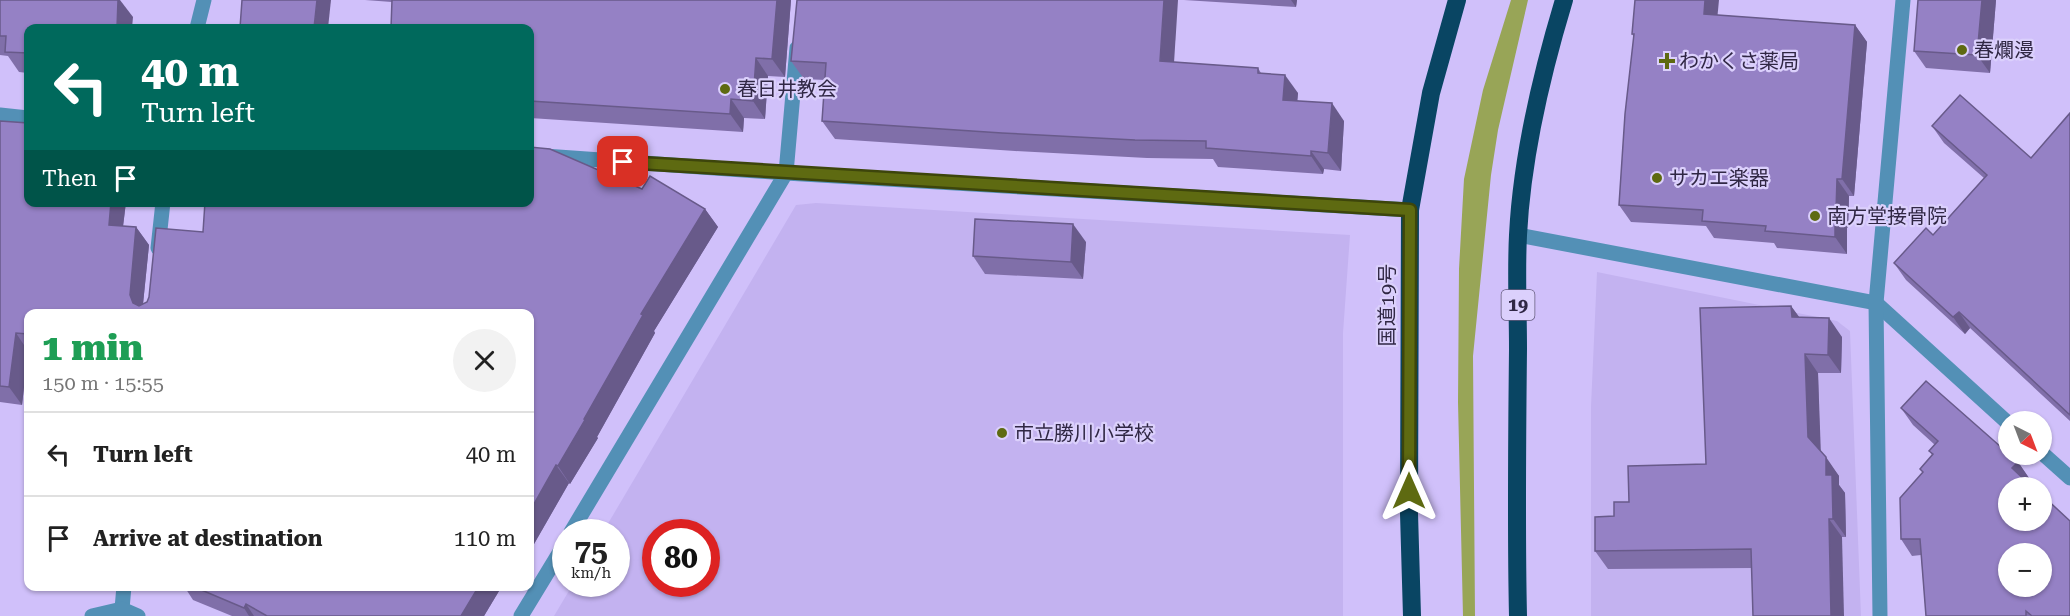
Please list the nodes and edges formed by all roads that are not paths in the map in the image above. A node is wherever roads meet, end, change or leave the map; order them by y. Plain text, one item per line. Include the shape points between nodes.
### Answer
1 (204, 0) edge
2 (1457, 0) edge
3 (1564, 0) edge
4 (1903, 0) edge
5 (197, 24) edge
6 (798, 35) edge
7 (0, 115) edge
8 (24, 118) edge
9 (534, 155) edge
10 (786, 173) junction
11 (162, 207) edge
12 (1410, 210) junction
13 (1518, 235) junction
14 (157, 258) edge
15 (1876, 303) junction
16 (1998, 414) edge
17 (2052, 462) edge
18 (2070, 478) edge
19 (579, 519) edge
20 (552, 565) edge
21 (124, 591) edge
22 (122, 609) junction
23 (92, 616) edge
24 (138, 616) edge
25 (521, 616) edge
26 (1412, 616) edge
27 (1518, 616) edge
28 (1880, 616) edge

1 - 5 street
2 - 12 highway, 国道19号 via 1431,93
3 - 13 highway, 19 via 1535,110
4 - 15 street
6 - 10 street
7 - 8 street
9 - 10 street
10 - 12 street
10 - 19 street
11 - 14 street
12 - 26 highway, 国道19号
13 - 15 street
13 - 27 highway, 19
15 - 16 street
15 - 28 street
17 - 18 street
20 - 25 street
21 - 22 street
22 - 23 street
22 - 24 street

